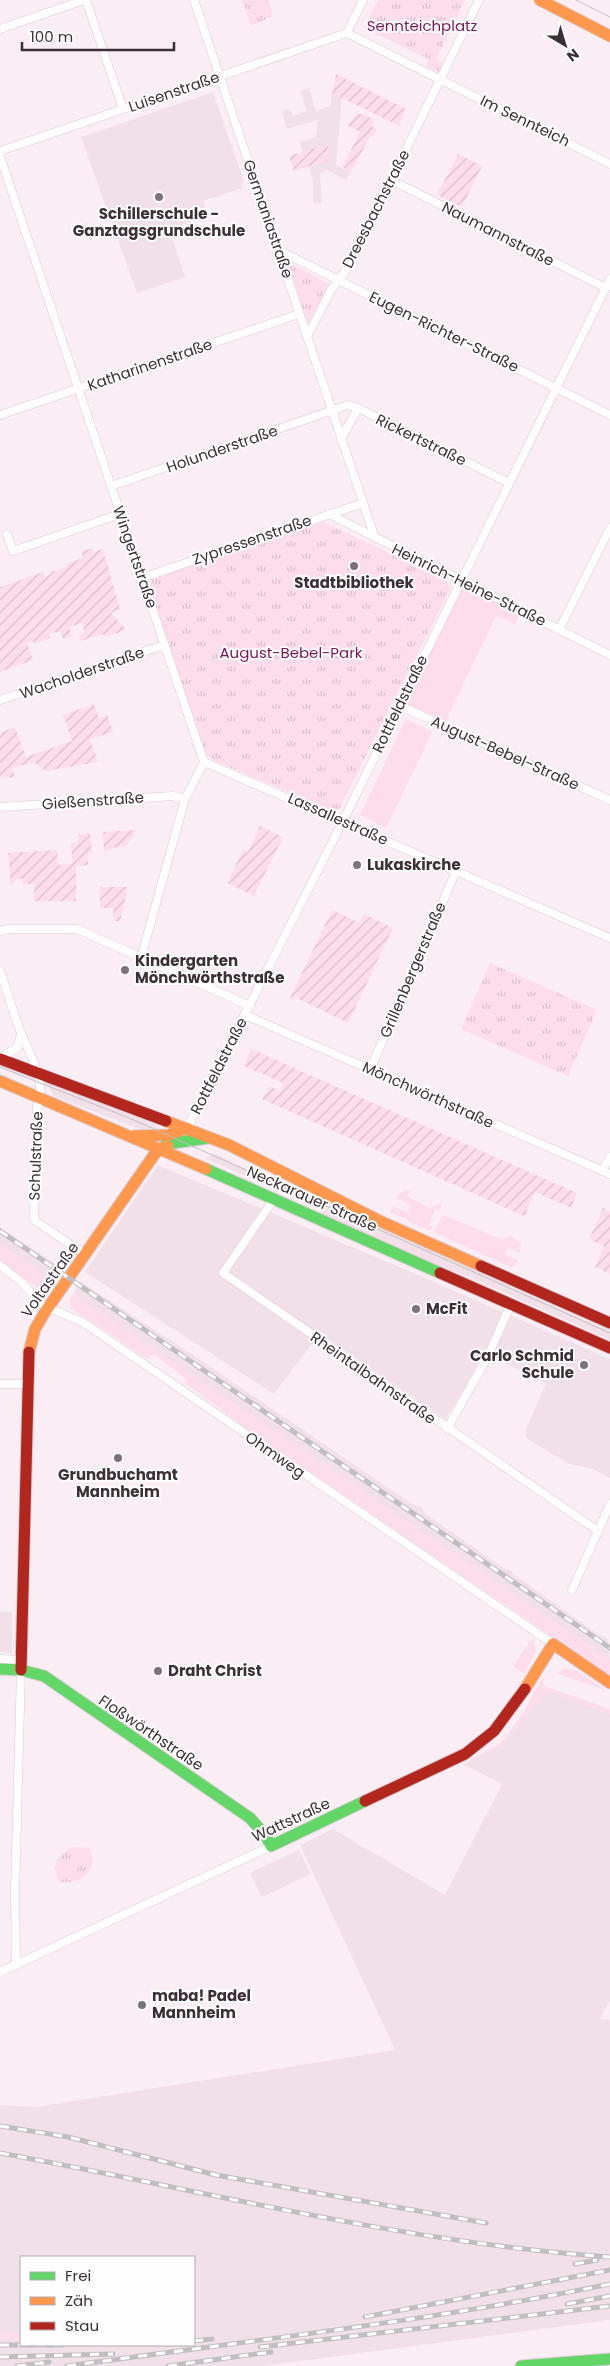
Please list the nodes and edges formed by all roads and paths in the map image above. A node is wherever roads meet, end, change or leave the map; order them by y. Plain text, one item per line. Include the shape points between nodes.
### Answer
1 (85, 0) edge
2 (194, 0) edge
3 (363, 0) edge
4 (480, 0) edge
5 (540, 0) edge
6 (0, 29) edge
7 (347, 33) junction
8 (610, 36) edge
9 (220, 77) junction
10 (440, 79) junction
11 (123, 110) junction
12 (0, 151) edge
13 (0, 156) edge
14 (610, 164) edge
15 (391, 180) junction
16 (278, 250) junction
17 (610, 278) edge
18 (338, 280) junction
19 (606, 288) junction
20 (299, 314) junction
21 (307, 337) junction
22 (557, 388) junction
23 (78, 389) junction
24 (358, 408) junction
25 (332, 412) junction
26 (0, 415) edge
27 (610, 415) edge
28 (341, 438) junction
29 (509, 483) junction
30 (111, 486) junction
31 (363, 503) junction
32 (120, 514) junction
33 (329, 514) junction
34 (609, 531) edge
35 (7, 534) dead end
36 (375, 538) junction
37 (142, 578) junction
38 (461, 582) junction
39 (559, 630) junction
40 (164, 645) junction
41 (610, 655) edge
42 (0, 700) edge
43 (400, 706) junction
44 (204, 762) junction
45 (185, 799) junction
46 (610, 800) edge
47 (0, 807) edge
48 (343, 821) junction
49 (456, 871) junction
50 (0, 931) edge
51 (610, 938) edge
52 (141, 958) junction
53 (0, 970) edge
54 (250, 1006) junction
55 (245, 1015) junction
56 (21, 1034) junction
57 (0, 1058) edge
58 (370, 1070) junction
59 (37, 1073) junction
60 (0, 1081) edge
61 (41, 1098) junction
62 (159, 1117) junction
63 (187, 1128) junction
64 (163, 1135) junction
65 (131, 1136) junction
66 (211, 1138) junction
67 (176, 1141) junction
68 (160, 1149) junction
69 (610, 1157) edge
70 (606, 1173) edge
71 (274, 1199) junction
72 (86, 1255) junction
73 (0, 1265) edge
74 (512, 1304) junction
75 (48, 1308) junction
76 (610, 1323) edge
77 (610, 1348) edge
78 (0, 1384) edge
79 (29, 1384) junction
80 (447, 1429) junction
81 (610, 1504) edge
82 (598, 1531) junction
83 (572, 1590) dead end
84 (553, 1644) junction
85 (0, 1659) edge
86 (21, 1665) junction
87 (0, 1669) edge
88 (610, 1683) edge
89 (271, 1846) junction
90 (16, 1964) junction
91 (0, 1972) edge
92 (610, 2359) edge
93 (521, 2366) edge

1 - 6 street
1 - 11 street
2 - 9 street, Germaniastraße
3 - 7 street
4 - 10 street
5 - 8 main road
7 - 9 street, Luisenstraße
7 - 10 street
9 - 11 street, Luisenstraße
9 - 16 street, Germaniastraße
10 - 14 street, Im Sennteich
10 - 15 street, Dreesbachstraße
11 - 12 street, Luisenstraße
13 - 23 street, Wingertstraße
15 - 18 street, Dreesbachstraße
15 - 19 street, Naumannstraße
16 - 18 street, Eugen-Richter-Straße
16 - 20 street, Germaniastraße
17 - 19 street, Rottfeldstraße
18 - 21 street, Dreesbachstraße
18 - 22 street, Eugen-Richter-Straße
19 - 22 street, Rottfeldstraße
20 - 21 street, Germaniastraße
20 - 23 street, Katharinenstraße
21 - 25 street, Germaniastraße
22 - 27 street, Eugen-Richter-Straße
22 - 29 street, Rottfeldstraße
23 - 26 street, Katharinenstraße
23 - 30 street, Wingertstraße
24 - 25 street, Rickertstraße via 348,405
24 - 28 street
24 - 29 street, Rickertstraße
25 - 28 street, Germaniastraße
25 - 30 street, Holunderstraße
28 - 31 street, Germaniastraße
29 - 38 street, Rottfeldstraße
30 - 32 street, Wingertstraße
31 - 33 street, Zypressenstraße
31 - 36 street, Germaniastraße
32 - 35 street via 13,550
32 - 37 street, Wingertstraße
33 - 36 street, Heinrich-Heine-Straße
33 - 37 street, Zypressenstraße
34 - 39 street
36 - 38 street, Heinrich-Heine-Straße
37 - 40 street, Wingertstraße
38 - 39 street, Heinrich-Heine-Straße
38 - 43 street, Rottfeldstraße
39 - 41 street, Heinrich-Heine-Straße
40 - 42 street, Wacholderstraße
40 - 44 street, Wingertstraße
43 - 46 street, August-Bebel-Straße
43 - 48 street, Rottfeldstraße
44 - 45 street
44 - 48 street, Lassallestraße
45 - 47 street, Gießenstraße via 173,796
45 - 52 street
48 - 49 street, Lassallestraße
48 - 54 street, Rottfeldstraße
49 - 51 street, Lassallestraße
49 - 58 street, Grillenbergerstraße
50 - 52 street via 77,928
52 - 54 street
53 - 56 street, Schulstraße
54 - 55 street, Rottfeldstraße
55 - 58 street, Mönchwörthstraße
55 - 63 street, Rottfeldstraße
56 - 57 street via 18,1047
56 - 59 street, Schulstraße
57 - 59 main road, Neckarauer Straße
58 - 70 street, Mönchwörthstraße
59 - 61 street, Schulstraße
59 - 62 main road, Neckarauer Straße
60 - 61 main road, Neckarauer Straße
61 - 65 main road, Neckarauer Straße
61 - 72 street, Schulstraße via 37,1107 34,1220
62 - 63 main road, Neckarauer Straße
62 - 64 main road
63 - 64 main road
63 - 66 main road, Neckarauer Straße
63 - 67 main road
64 - 65 main road
64 - 68 main road
65 - 68 main road, Neckarauer Straße
66 - 67 main road
66 - 76 main road, Neckarauer Straße via 382,1222
67 - 68 main road
68 - 71 main road, Neckarauer Straße
68 - 72 main road, Voltastraße
69 - 70 street
71 - 74 main road, Neckarauer Straße
71 - 80 street, Rheintalbahnstraße via 223,1273
72 - 75 main road, Voltastraße
73 - 75 street, Ohmweg
74 - 77 main road, Neckarauer Straße
74 - 80 street via 488,1356
75 - 79 main road, Voltastraße via 32,1334
75 - 84 street, Ohmweg via 84,1324
78 - 79 street
79 - 86 main road, Voltastraße
80 - 82 street, Rheintalbahnstraße
81 - 82 street
82 - 83 street
84 - 88 main road
84 - 89 main road, Wattstraße via 514,1706 494,1731 465,1754
85 - 86 street, Floßwörthstraße
86 - 87 main road, Floßwörthstraße
86 - 89 main road, Floßwörthstraße via 44,1676 250,1818
86 - 90 street, Voltastraße
89 - 90 street, Wattstraße
90 - 91 street, Wattstraße
92 - 93 main road

